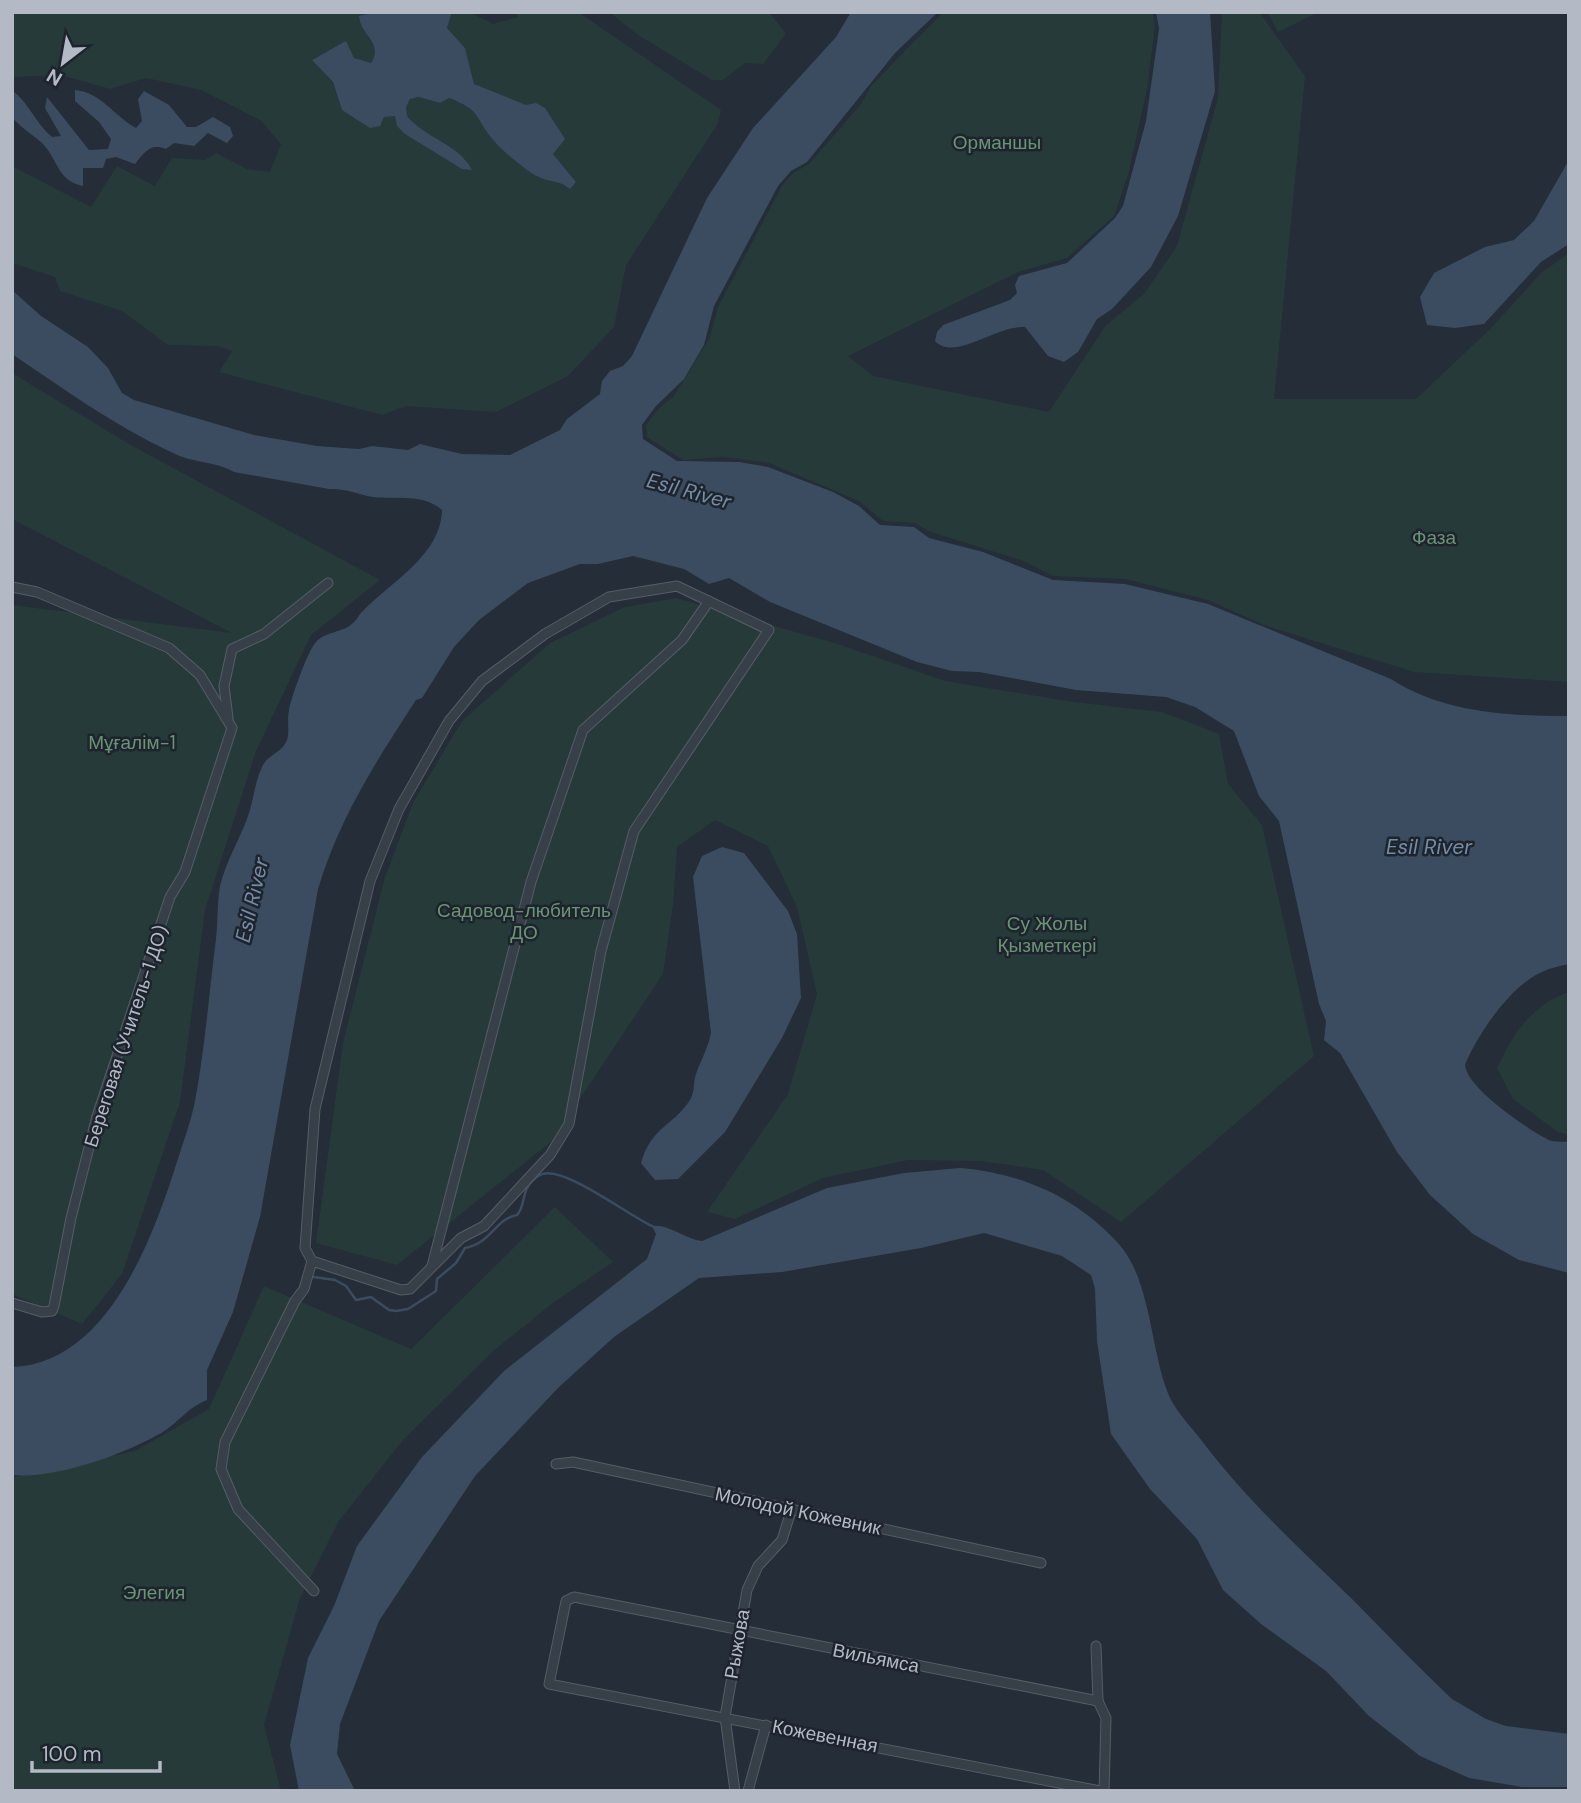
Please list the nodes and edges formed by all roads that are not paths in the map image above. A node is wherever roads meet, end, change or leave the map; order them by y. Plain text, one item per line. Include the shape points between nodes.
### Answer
1 (328, 583) dead end
2 (12, 587) edge
3 (709, 601) junction
4 (230, 725) junction
5 (312, 1261) junction
6 (431, 1268) junction
7 (12, 1303) edge
8 (556, 1464) dead end
9 (791, 1511) junction
10 (1041, 1563) dead end
11 (314, 1591) dead end
12 (739, 1632) junction
13 (1096, 1646) dead end
14 (549, 1684) joint
15 (1098, 1701) junction
16 (725, 1717) junction
17 (766, 1725) junction
18 (735, 1791) edge
19 (748, 1791) edge
20 (1102, 1791) edge

1 - 4 street via 264,634 232,649 224,686
2 - 4 street via 37,592 169,648 200,675
3 - 5 street via 677,586 609,597 545,634 482,681 449,721 399,809 366,895 315,1109 305,1248
3 - 6 street via 682,640 583,730 531,882
3 - 6 street via 769,630 634,831 601,951 569,1125 550,1155 484,1226 461,1238
4 - 7 street, Береговая (Учитель-1 ДО) via 185,872 170,897 97,1116 54,1306 52,1311 42,1312
5 - 6 street via 401,1290 417,1285
5 - 11 street via 304,1289 225,1442 220,1469 238,1509
8 - 9 street, Молодой Кожевник via 573,1462
9 - 10 street, Молодой Кожевник
9 - 12 street, Рыжова via 782,1540 750,1580
12 - 14 street, Вильямса via 574,1597 566,1601
12 - 15 street, Вильямса
12 - 16 street, Рыжова
13 - 15 street
14 - 16 street, Кожевенная
15 - 20 street via 1106,1718
16 - 17 street, Кожевенная
16 - 18 street, Рыжова
17 - 19 street
17 - 20 street, Кожевенная

